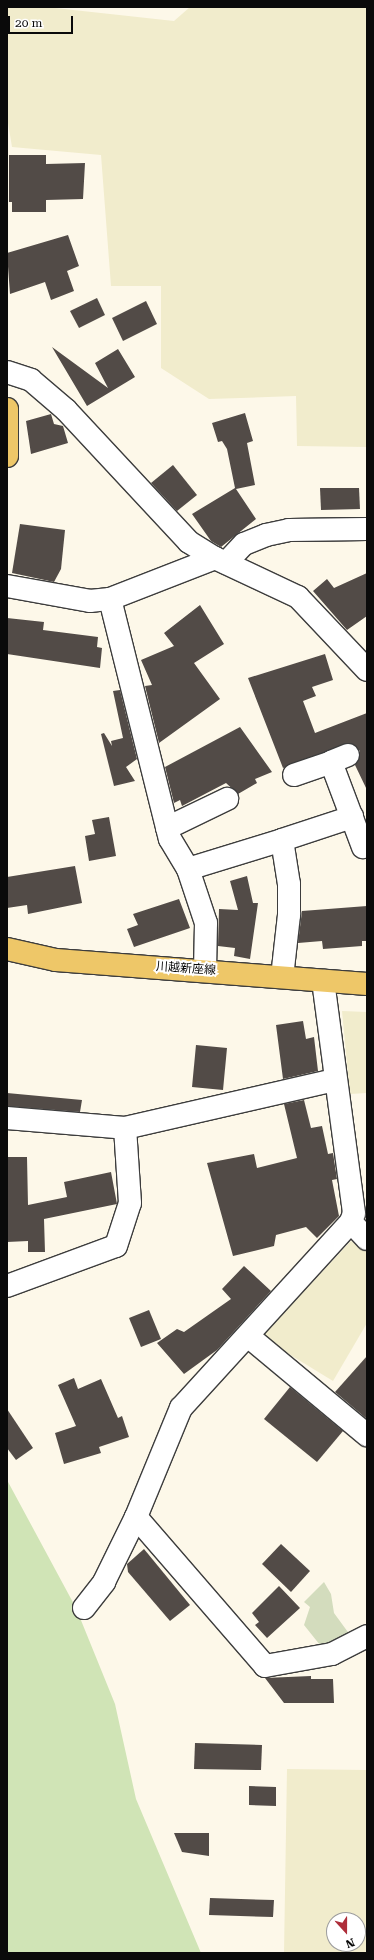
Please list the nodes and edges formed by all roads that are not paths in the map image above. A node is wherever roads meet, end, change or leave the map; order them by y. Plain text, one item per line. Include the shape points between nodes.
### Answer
1 (7, 372) edge
2 (7, 409) edge
3 (7, 456) edge
4 (367, 529) edge
5 (220, 561) junction
6 (7, 586) edge
7 (110, 599) junction
8 (367, 670) edge
9 (294, 775) dead end
10 (227, 798) dead end
11 (352, 817) junction
12 (167, 828) junction
13 (282, 840) junction
14 (363, 847) dead end
15 (188, 869) junction
16 (7, 949) edge
17 (205, 970) junction
18 (282, 977) junction
19 (323, 980) junction
20 (367, 984) edge
21 (335, 1080) junction
22 (7, 1118) edge
23 (125, 1128) junction
24 (351, 1222) junction
25 (367, 1239) edge
26 (7, 1286) edge
27 (248, 1336) junction
28 (367, 1435) edge
29 (136, 1517) junction
30 (84, 1608) dead end
31 (367, 1636) edge

1 - 5 street via 31,380 66,410 189,542
2 - 3 main road
4 - 5 street via 289,530 266,534 244,544
5 - 7 street
5 - 8 street via 298,597
6 - 7 street via 90,601
7 - 12 street
9 - 11 street via 339,758
10 - 12 street
11 - 13 street
11 - 14 street
12 - 15 street
13 - 15 street
13 - 18 street via 289,884 289,915
15 - 17 street via 206,924
16 - 17 main road, 川越新座線 via 56,960
17 - 18 main road, 川越新座線
18 - 19 main road, 川越新座線
19 - 20 main road, 川越新座線
19 - 21 street
21 - 23 street
21 - 24 street via 354,1214
22 - 23 street
23 - 26 street via 130,1203 116,1246
24 - 25 street
24 - 27 street
27 - 28 street
27 - 29 street via 181,1408
29 - 30 street via 104,1582
29 - 31 street via 265,1666 332,1654

